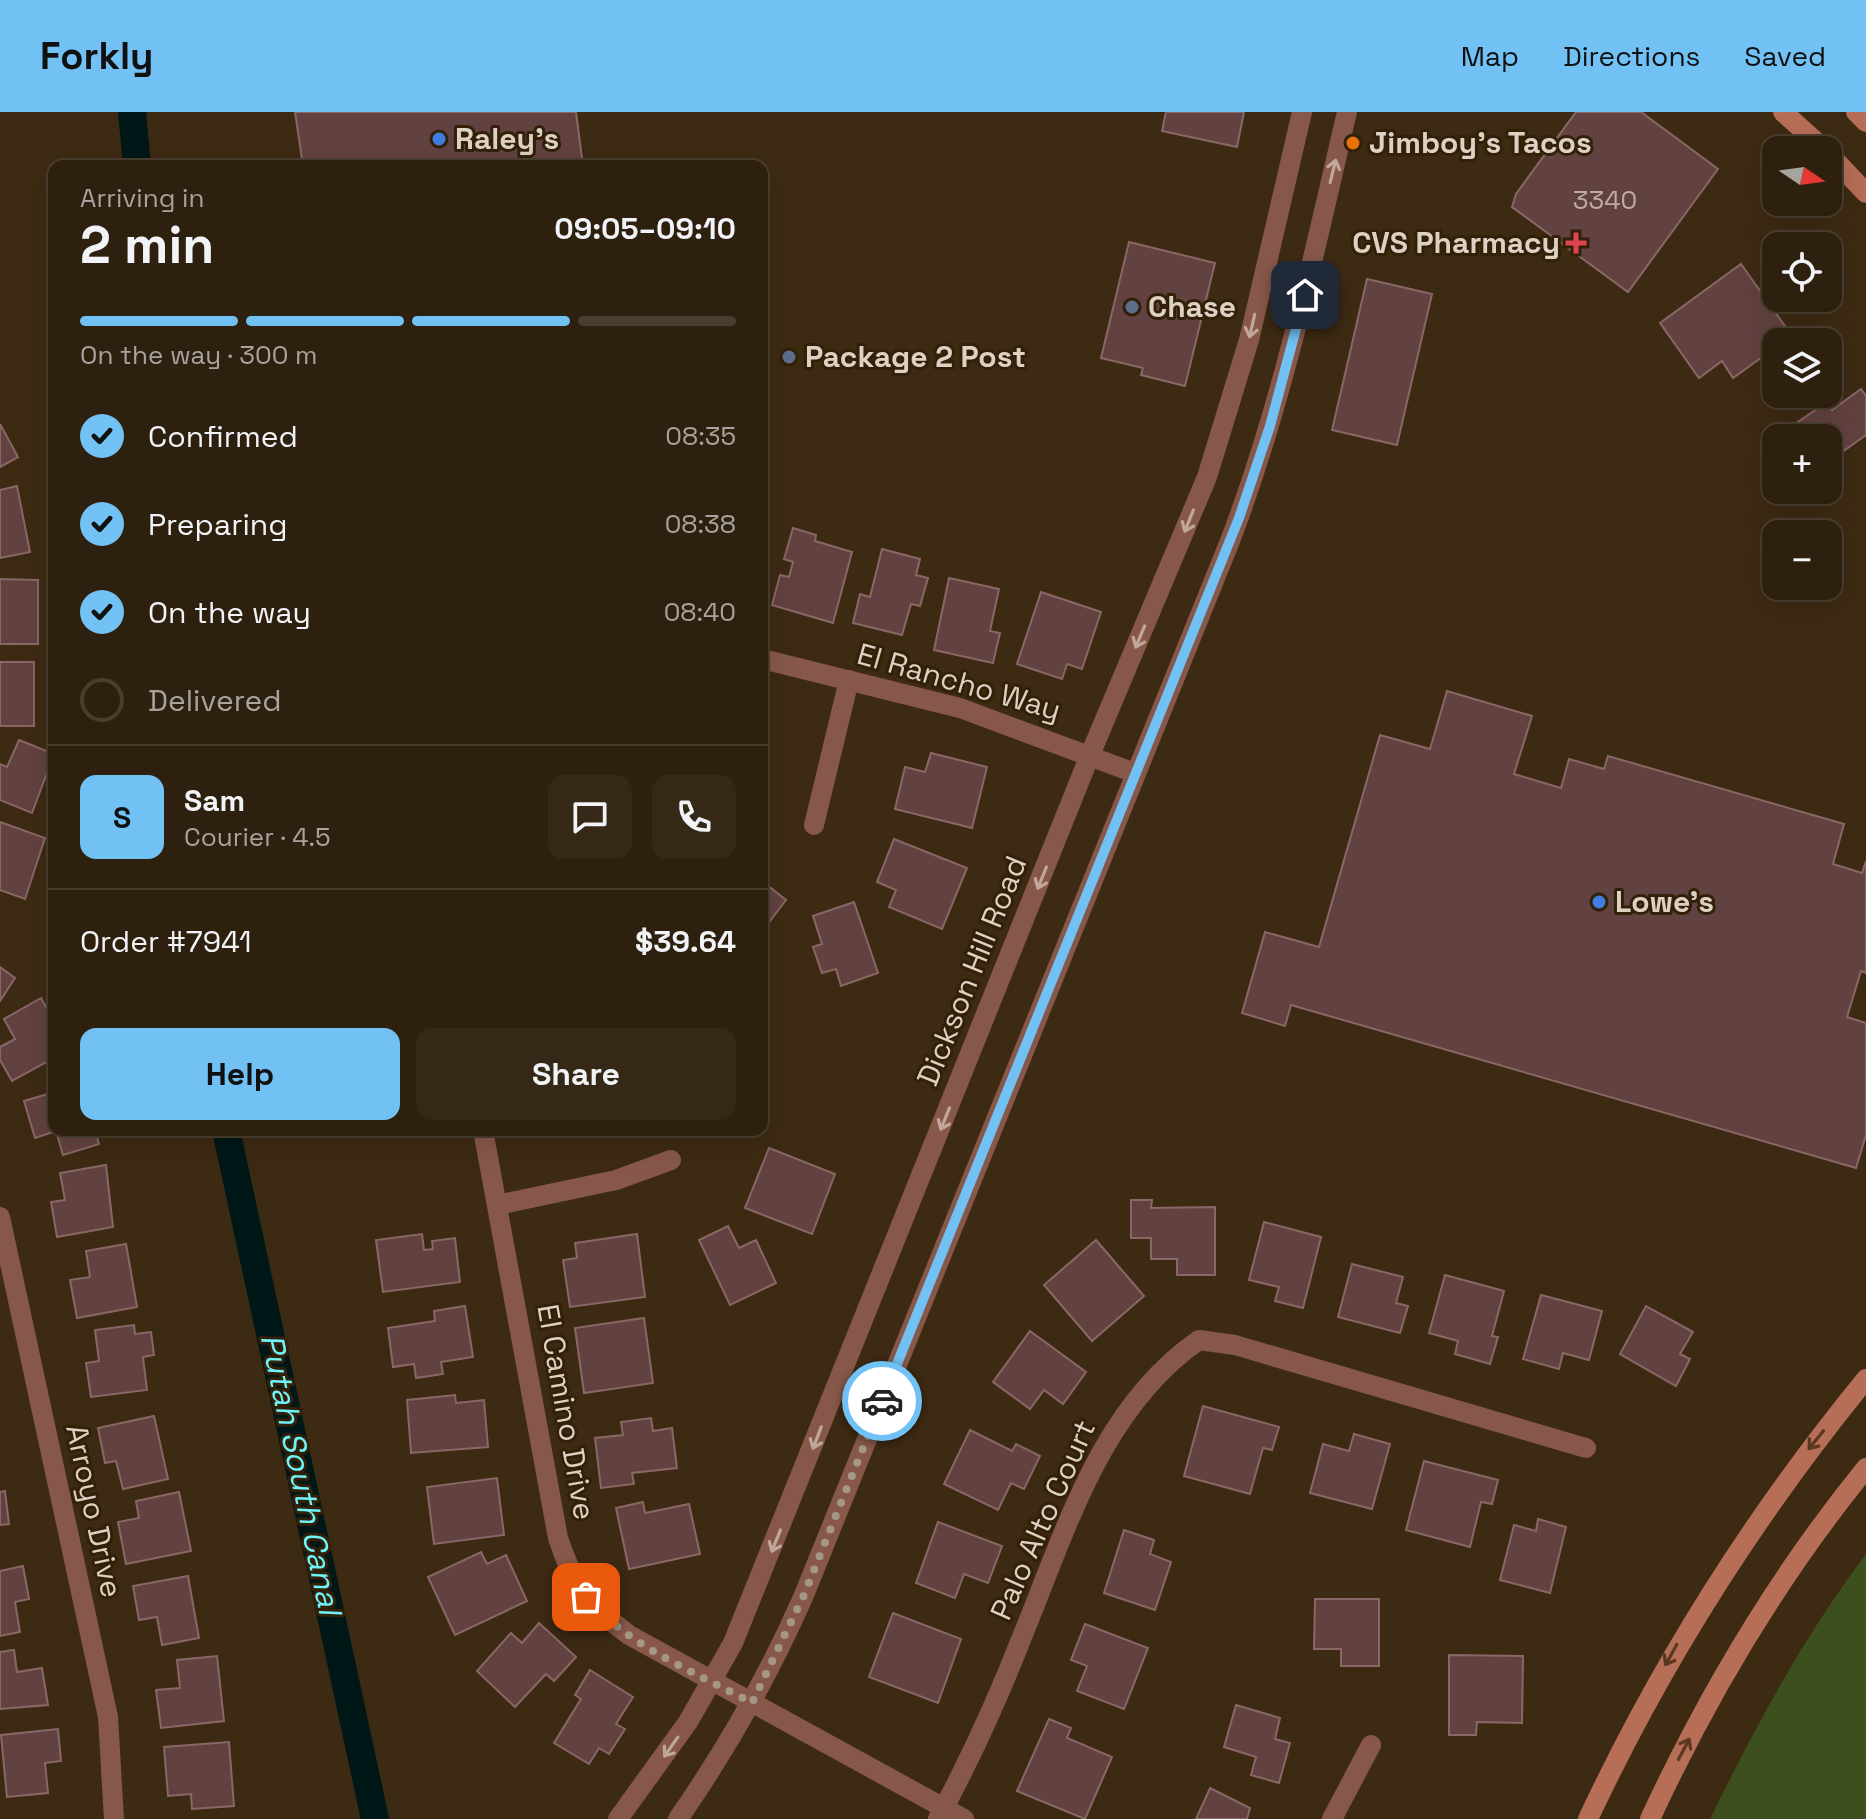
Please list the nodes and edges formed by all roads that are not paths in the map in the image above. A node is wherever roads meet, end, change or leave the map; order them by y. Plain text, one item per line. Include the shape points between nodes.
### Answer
1 (1302, 112) edge
2 (1347, 112) edge
3 (1783, 112) edge
4 (1856, 112) edge
5 (1866, 122) edge
6 (1809, 136) edge
7 (1842, 168) edge
8 (1866, 193) edge
9 (768, 660) edge
10 (849, 680) junction
11 (1090, 755) junction
12 (1135, 773) junction
13 (814, 825) dead end
14 (484, 1136) edge
15 (671, 1160) dead end
16 (497, 1205) junction
17 (0, 1217) edge
18 (1866, 1379) edge
19 (1586, 1448) dead end
20 (1866, 1468) edge
21 (711, 1681) junction
22 (752, 1703) junction
23 (1371, 1745) dead end
24 (941, 1814) edge
25 (114, 1819) edge
26 (618, 1819) edge
27 (678, 1819) edge
28 (964, 1819) edge
29 (1332, 1819) edge
30 (1588, 1819) edge
31 (1650, 1819) edge

1 -> 11 street, Dickson Hill Road via 1249,340 1207,477
12 -> 2 street via 1230,541 1270,426
3 - 6 main road
4 - 5 main road
7 - 8 main road
9 - 10 street, El Rancho Way
10 - 11 street, El Rancho Way via 960,708
10 - 13 street
11 - 12 street, El Rancho Way
11 -> 21 street, Dickson Hill Road via 762,1575
12 - 22 street via 804,1595
14 - 16 street, El Camino Drive
15 - 16 street via 616,1180
16 - 21 street, El Camino Drive via 558,1538 573,1582 598,1612 629,1635
17 - 25 street, Arroyo Drive via 108,1717
18 -> 30 main road via 1722,1571 1674,1649
19 - 24 street, Palo Alto Court via 1235,1345 1199,1340 1169,1360 1130,1406 1095,1463 997,1699
31 -> 20 main road via 1722,1676 1810,1541
21 - 22 street, El Camino Drive
21 -> 26 street, Dickson Hill Road
22 - 24 street, El Camino Drive
22 - 27 street
23 - 29 street
24 - 28 street, El Camino Drive

